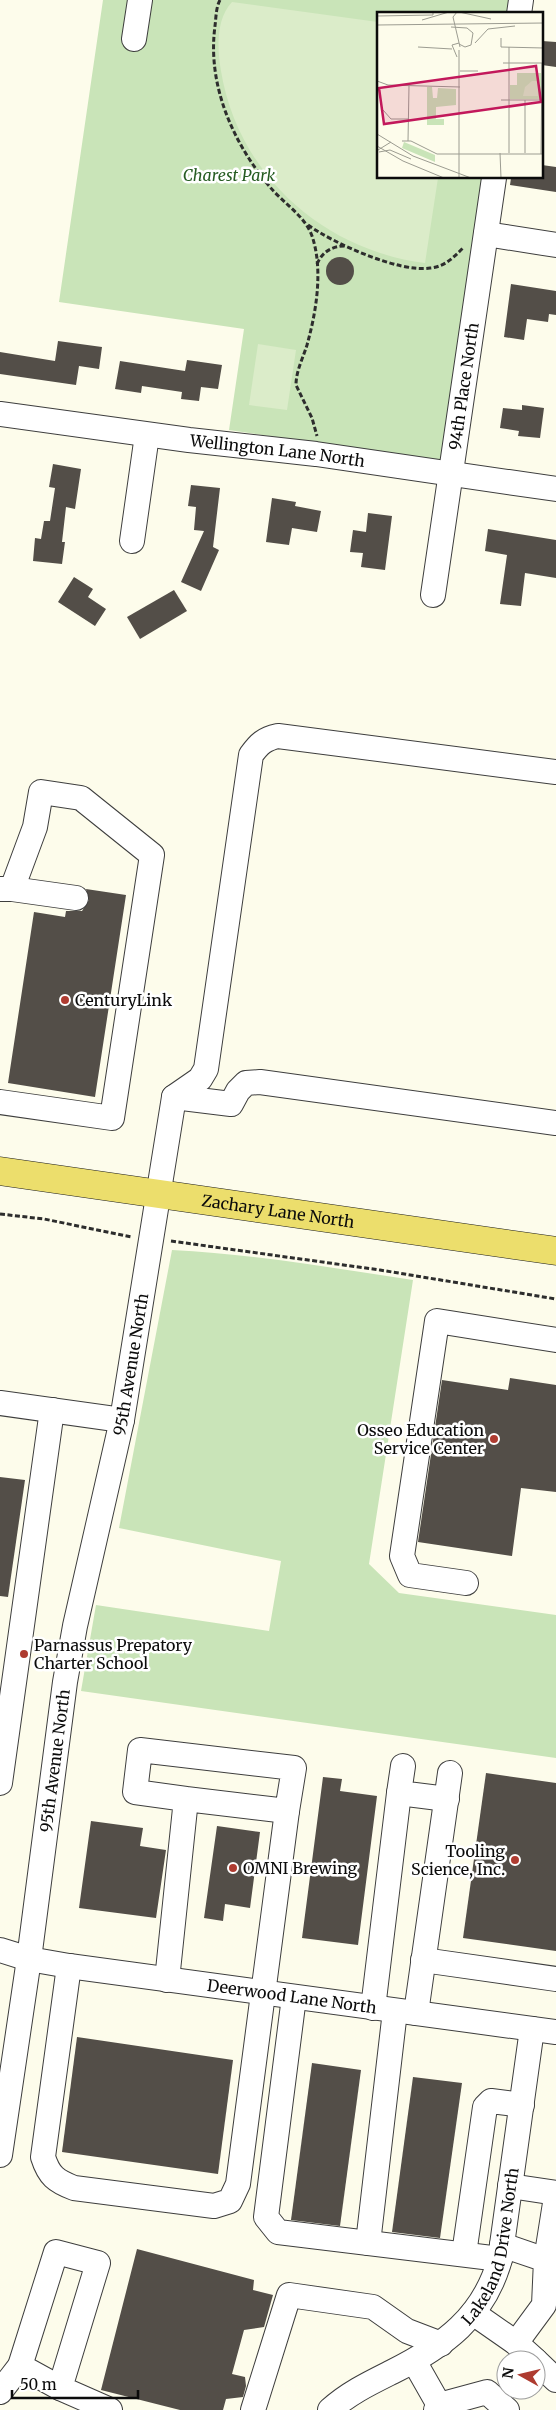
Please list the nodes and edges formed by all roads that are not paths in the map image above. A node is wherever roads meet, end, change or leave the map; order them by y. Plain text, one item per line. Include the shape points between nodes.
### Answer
1 (140, 0) edge
2 (134, 39) dead end
3 (494, 179) edge
4 (485, 240) junction
5 (556, 245) edge
6 (0, 414) edge
7 (147, 435) junction
8 (452, 474) junction
9 (556, 489) edge
10 (132, 541) dead end
11 (433, 595) dead end
12 (556, 772) edge
13 (6, 889) edge
14 (76, 898) dead end
15 (174, 1097) junction
16 (0, 1102) edge
17 (556, 1123) edge
18 (0, 1171) edge
19 (157, 1194) junction
20 (556, 1251) edge
21 (556, 1340) edge
22 (0, 1403) edge
23 (52, 1410) junction
24 (122, 1420) junction
25 (466, 1583) dead end
26 (402, 1766) dead end
27 (450, 1774) dead end
28 (0, 1783) edge
29 (399, 1793) junction
30 (186, 1799) junction
31 (447, 1799) junction
32 (287, 1812) junction
33 (0, 1950) edge
34 (29, 1959) junction
35 (423, 1960) junction
36 (69, 1966) junction
37 (556, 1979) edge
38 (166, 1980) junction
39 (263, 1993) junction
40 (294, 1997) junction
41 (395, 2010) junction
42 (532, 2029) junction
43 (556, 2032) edge
44 (8, 2042) edge
45 (522, 2105) junction
46 (0, 2155) edge
47 (510, 2186) junction
48 (556, 2195) edge
49 (368, 2243) junction
50 (501, 2252) junction
51 (464, 2254) junction
52 (546, 2260) junction
53 (473, 2313) junction
54 (516, 2343) junction
55 (441, 2344) junction
56 (523, 2350) edge
57 (414, 2361) junction
58 (20, 2366) junction
59 (546, 2371) edge
60 (556, 2380) edge
61 (60, 2388) junction
62 (0, 2392) edge
63 (341, 2405) edge
64 (437, 2408) edge
65 (110, 2410) edge
66 (253, 2410) edge
67 (507, 2410) edge

1 - 2 street
3 - 4 street, 94th Place North
4 - 5 street
4 - 8 street, 94th Place North
6 - 7 street, Wellington Lane North
7 - 8 street, Wellington Lane North via 316,454
7 - 10 street
8 - 9 street, Wellington Lane North
8 - 11 street, 94th Place North
12 - 15 street via 278,736 260,742 251,755 206,1069 200,1079
13 - 14 street
13 - 16 street via 35,827 41,792 81,798 152,855 112,1118 68,1102
15 - 17 street via 231,1104 246,1083 260,1082
15 - 19 street, 95th Avenue North
18 - 19 main road, Zachary Lane North
19 - 20 main road, Zachary Lane North
19 - 24 street, 95th Avenue North
21 - 25 street via 437,1321 402,1556 410,1575
22 - 23 street
23 - 24 street
23 - 28 street
24 - 34 street, 95th Avenue North via 65,1682
26 - 29 street
27 - 31 street
29 - 31 street
29 - 41 street
30 - 32 street
30 - 32 street via 135,1792 140,1750 294,1768
30 - 38 street
31 - 35 street
32 - 39 street
33 - 34 street, Deerwood Lane North
34 - 36 street, Deerwood Lane North
34 - 44 street, 95th Avenue North
35 - 37 street
35 - 41 street
36 - 38 street, Deerwood Lane North
36 - 39 street via 43,2157 48,2172 56,2181 74,2188 214,2206 230,2201 238,2184
38 - 39 street, Deerwood Lane North
39 - 40 street, Deerwood Lane North
40 - 41 street, Deerwood Lane North
40 - 49 street via 266,2217 278,2232
41 - 42 street, Deerwood Lane North
41 - 49 street
42 - 43 street, Deerwood Lane North
42 - 45 street, Lakeland Drive North
44 - 46 street, 95th Avenue North
45 - 47 street, Lakeland Drive North
45 - 51 street via 491,2101 485,2106
47 - 48 street
47 - 50 street, Lakeland Drive North
48 - 52 street
49 - 51 street
50 - 51 street
50 - 52 street
50 - 53 street, Lakeland Drive North via 487,2293
52 - 54 street via 544,2305
53 - 54 street
53 - 55 street, Lakeland Drive North
54 - 56 street
55 - 57 street, Lakeland Drive North
55 - 66 street via 407,2331 374,2307 288,2295
57 - 63 street, Lakeland Drive North
57 - 64 street
58 - 61 street
58 - 61 street via 56,2252 98,2263
58 - 62 street
59 - 60 street
61 - 65 street
64 - 67 street via 487,2392

